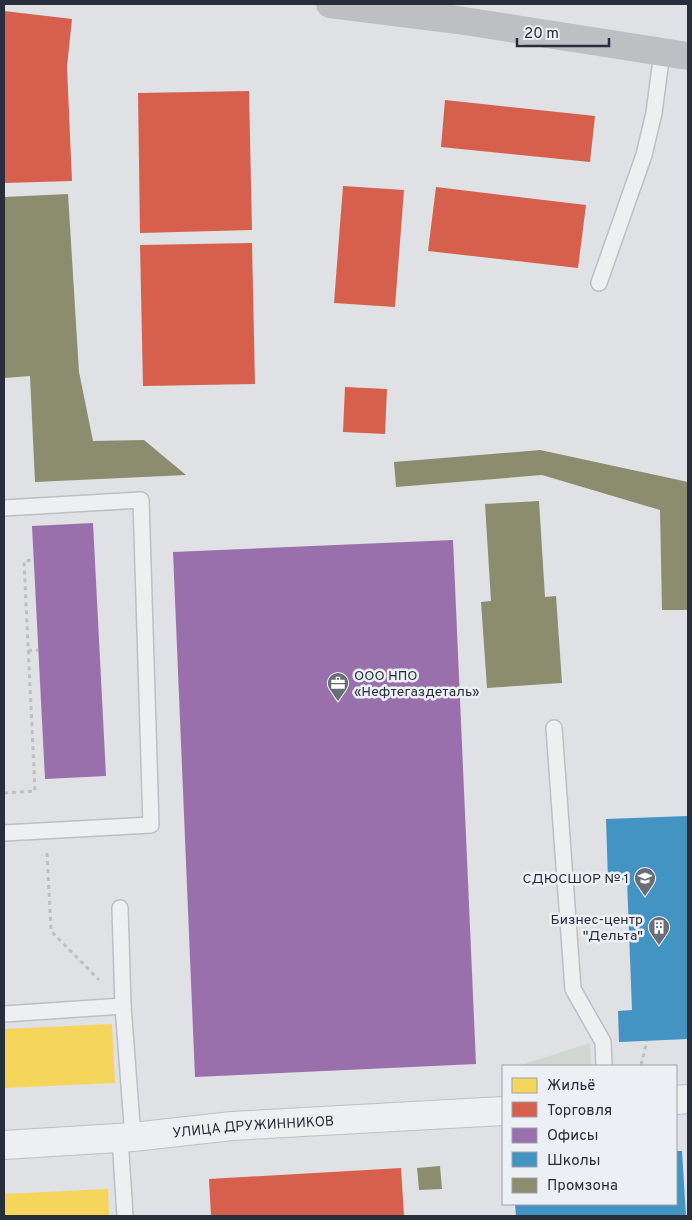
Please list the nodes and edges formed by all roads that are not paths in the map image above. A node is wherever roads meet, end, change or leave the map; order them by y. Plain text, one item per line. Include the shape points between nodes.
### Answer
1 (330, 4) edge
2 (675, 54) edge
3 (599, 283) dead end
4 (4, 508) edge
5 (554, 728) dead end
6 (4, 833) edge
7 (120, 908) dead end
8 (123, 1006) junction
9 (4, 1014) edge
10 (604, 1065) edge
11 (502, 1110) edge
12 (126, 1138) junction
13 (4, 1144) edge
14 (125, 1216) edge

1 - 2 street via 458,20
2 - 3 lane
4 - 6 lane via 141,500 152,825
5 - 10 lane via 574,989 603,1042
7 - 8 lane
8 - 9 lane
8 - 12 lane
11 - 12 street, УЛИЦА ДРУЖИННИКОВ via 232,1126
12 - 13 street, УЛИЦА ДРУЖИННИКОВ
12 - 14 lane

